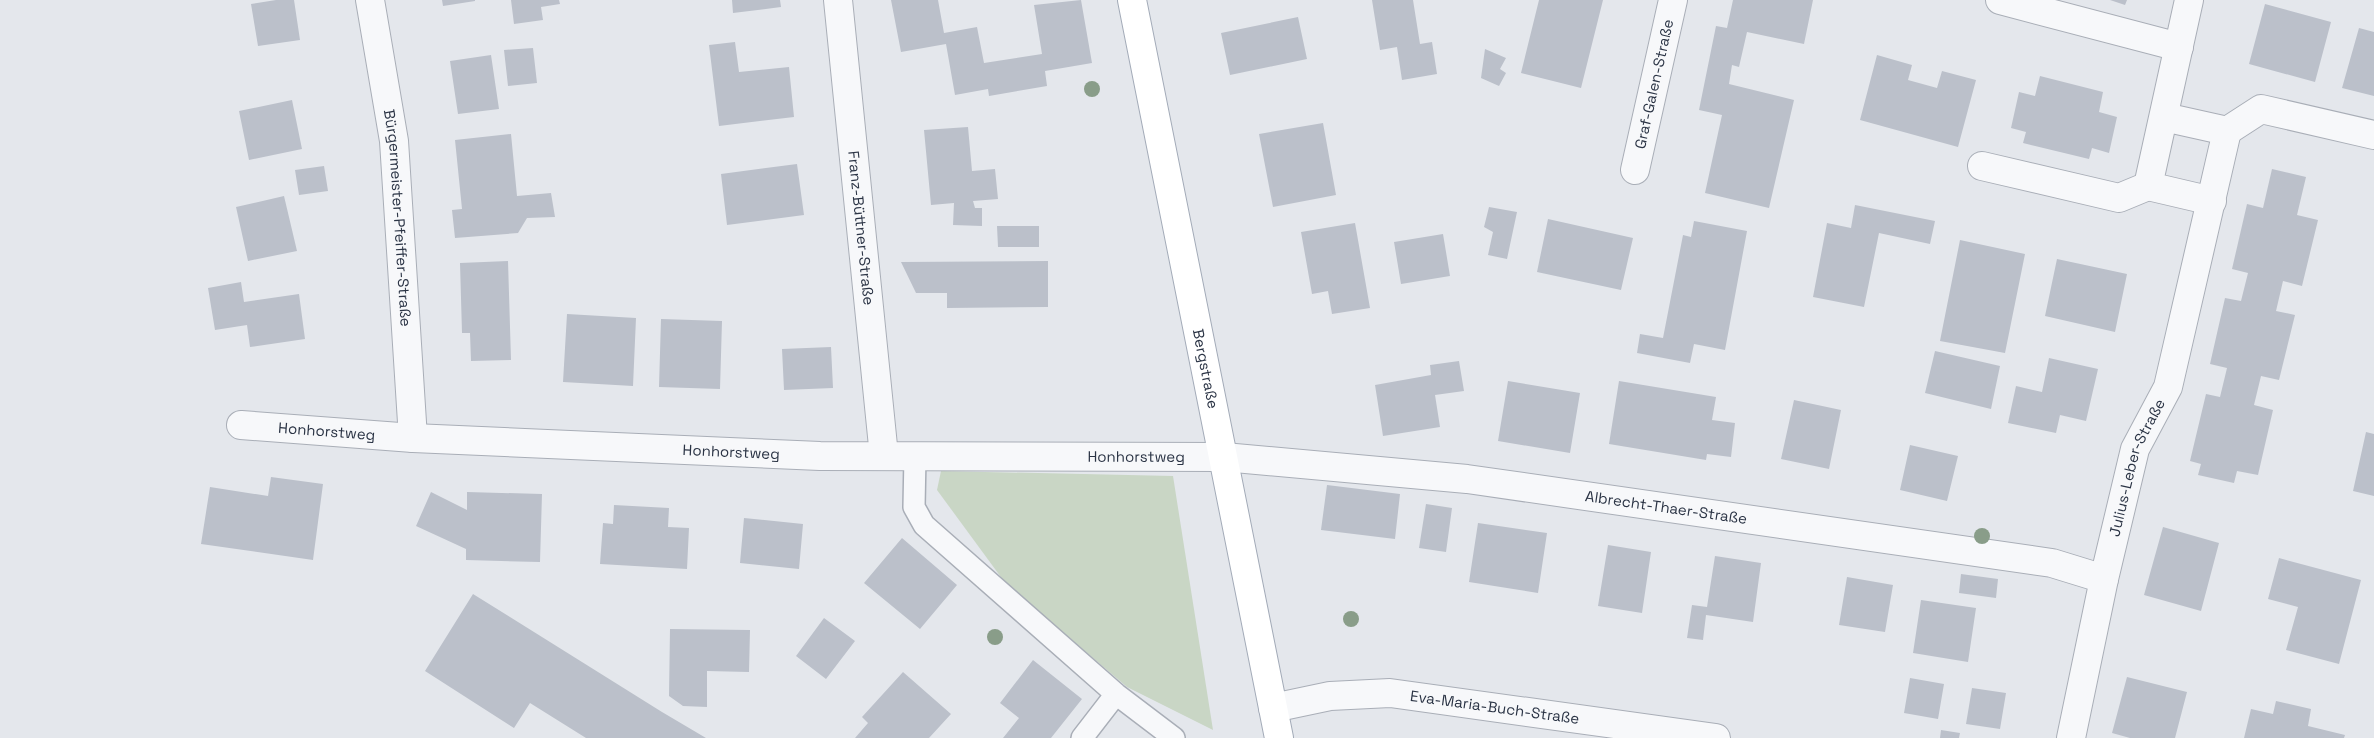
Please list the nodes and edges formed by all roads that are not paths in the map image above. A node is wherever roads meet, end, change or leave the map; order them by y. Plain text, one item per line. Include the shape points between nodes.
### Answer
1 (370, 0) edge
2 (838, 0) edge
3 (1132, 0) edge
4 (1673, 0) edge
5 (2000, 0) edge
6 (2189, 0) edge
7 (2179, 47) junction
8 (2164, 117) junction
9 (2228, 131) junction
10 (2374, 135) edge
11 (1982, 166) dead end
12 (1635, 170) dead end
13 (2148, 186) junction
14 (2212, 201) junction
15 (241, 425) dead end
16 (413, 438) junction
17 (884, 456) junction
18 (915, 456) junction
19 (1224, 457) junction
20 (2104, 579) junction
21 (1116, 694) junction
22 (1273, 708) junction
23 (1082, 738) edge
24 (1174, 738) edge
25 (1279, 738) edge
26 (1716, 738) edge
27 (2071, 738) edge

1 - 16 street, Bürgermeister-Pfeiffer-Straße via 394,141
2 - 17 street, Franz-Büttner-Straße
3 - 19 main road, Bergstraße
4 - 12 street, Graf-Galen-Straße
5 - 7 street
6 - 7 street
7 - 8 street
8 - 9 street
8 - 13 street
9 - 10 street via 2261,108
9 - 14 street, Julius-Leber-Straße
11 - 13 street via 2119,198
13 - 14 street
14 - 20 street, Julius-Leber-Straße via 2168,387 2135,449
15 - 16 street, Honhorstweg
16 - 17 street, Honhorstweg via 810,456
17 - 18 street, Honhorstweg
18 - 19 street, Honhorstweg
18 - 21 lane via 914,507 924,525
19 - 20 street, Albrecht-Thaer-Straße via 1467,479 2052,562
19 - 22 main road, Bergstraße
20 - 27 street, Julius-Leber-Straße
21 - 23 lane
21 - 24 lane
22 - 25 main road, Bergstraße
22 - 26 street, Eva-Maria-Buch-Straße via 1330,696 1390,693

